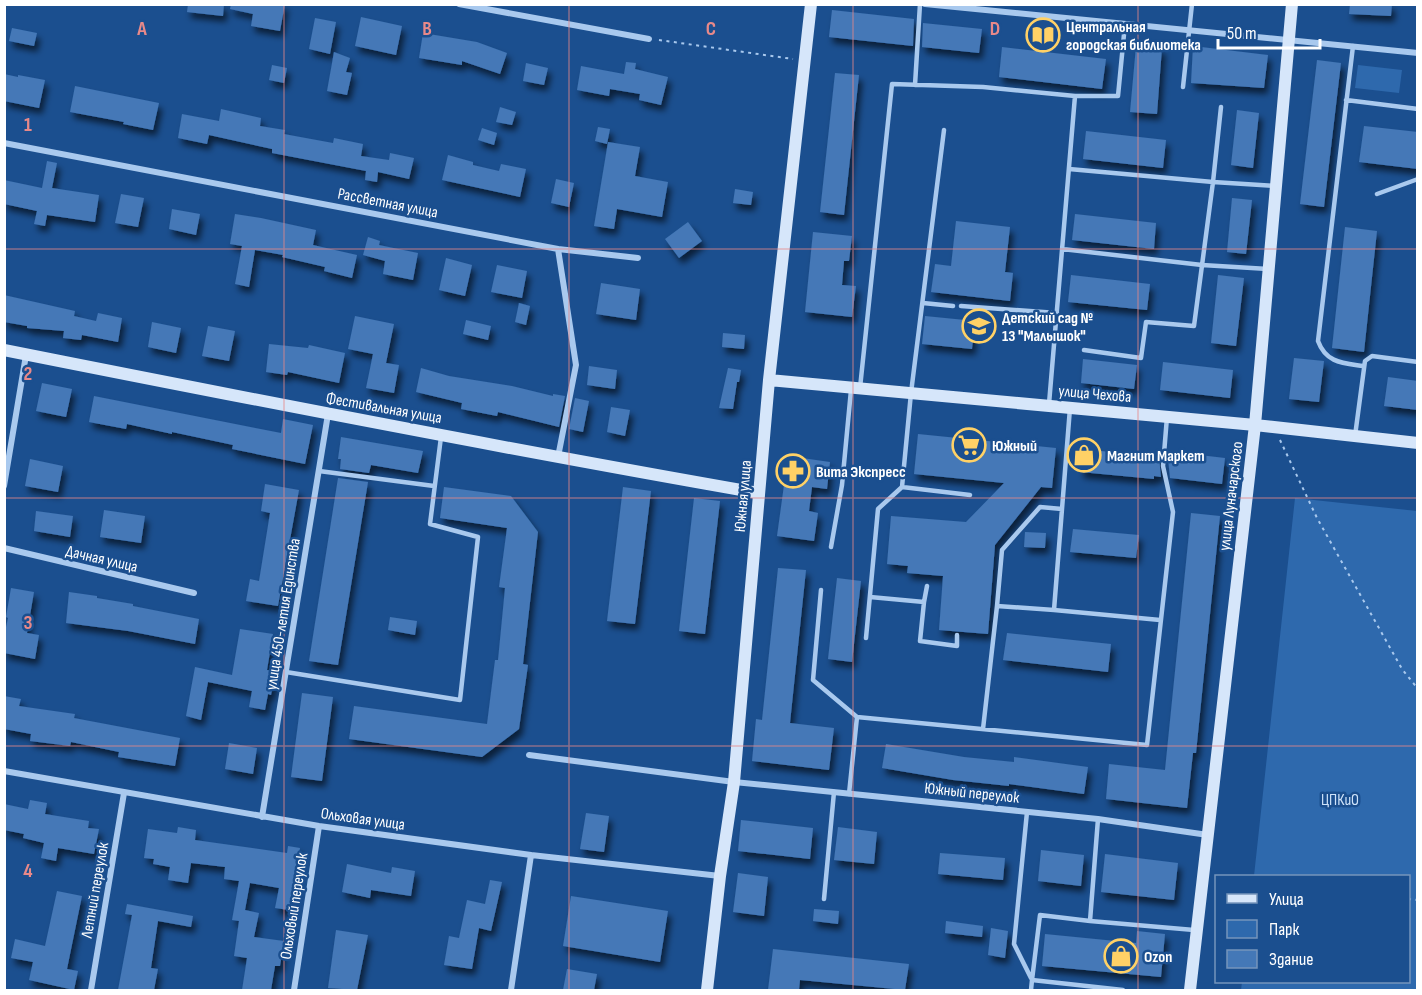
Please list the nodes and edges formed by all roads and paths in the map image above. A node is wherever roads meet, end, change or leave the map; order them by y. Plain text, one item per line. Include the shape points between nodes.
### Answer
1 (459, 4) edge
2 (811, 4) edge
3 (920, 4) edge
4 (925, 4) edge
5 (1192, 4) edge
6 (1292, 4) edge
7 (1125, 24) junction
8 (1189, 30) junction
9 (649, 39) joint
10 (1288, 39) junction
11 (1353, 46) junction
12 (1418, 53) edge
13 (804, 61) junction
14 (915, 85) junction
15 (1183, 87) dead end
16 (1075, 96) junction
17 (1346, 100) junction
18 (1221, 107) dead end
19 (1418, 109) edge
20 (944, 130) dead end
21 (4, 143) edge
22 (1069, 169) junction
23 (1418, 179) edge
24 (1213, 182) junction
25 (1276, 186) junction
26 (1377, 194) dead end
27 (558, 249) junction
28 (1062, 249) junction
29 (638, 258) dead end
30 (1202, 265) junction
31 (1268, 269) junction
32 (923, 303) junction
33 (953, 306) dead end
34 (961, 306) dead end
35 (1057, 313) junction
36 (4, 350) edge
37 (1084, 350) dead end
38 (26, 354) junction
39 (1418, 362) edge
40 (1363, 366) junction
41 (769, 380) junction
42 (856, 388) junction
43 (911, 393) junction
44 (1049, 406) junction
45 (1070, 408) junction
46 (328, 414) junction
47 (1167, 417) junction
48 (1255, 425) junction
49 (1274, 427) junction
50 (441, 434) junction
51 (1355, 436) junction
52 (1418, 443) edge
53 (558, 458) junction
54 (319, 471) junction
55 (4, 486) edge
56 (434, 486) junction
57 (902, 488) junction
58 (758, 493) junction
59 (970, 495) dead end
60 (1062, 509) junction
61 (831, 546) dead end
62 (4, 548) edge
63 (927, 586) dead end
64 (821, 590) dead end
65 (194, 593) dead end
66 (870, 597) junction
67 (924, 602) junction
68 (997, 606) junction
69 (1054, 610) junction
70 (1161, 620) junction
71 (957, 635) dead end
72 (866, 638) dead end
73 (286, 672) junction
74 (1418, 689) edge
75 (857, 717) junction
76 (983, 729) junction
77 (529, 755) dead end
78 (4, 771) edge
79 (734, 782) junction
80 (834, 792) junction
81 (124, 793) junction
82 (849, 794) junction
83 (1027, 812) junction
84 (262, 817) junction
85 (1098, 819) junction
86 (319, 826) junction
87 (1208, 835) junction
88 (531, 855) junction
89 (720, 876) junction
90 (824, 899) dead end
91 (1090, 921) junction
92 (1197, 931) junction
93 (1032, 980) junction
94 (91, 990) edge
95 (294, 990) edge
96 (511, 990) edge
97 (707, 990) edge
98 (1031, 990) edge
99 (1123, 990) edge
100 (1190, 990) edge

1 - 9 street
2 - 13 street, Южная улица
3 - 14 lane
4 - 7 street
5 - 8 lane
6 - 10 street, улица Луначарского
7 - 8 street
7 - 16 lane via 1118,96
8 - 10 street
8 - 15 lane
9 - 13 path
10 - 11 street
10 - 25 street, улица Луначарского
11 - 12 street
11 - 17 lane
13 - 41 street, Южная улица
14 - 16 lane
14 - 42 lane via 892,84
16 - 22 lane
17 - 19 lane
17 - 40 lane via 1318,341 1335,362
18 - 24 lane
20 - 32 lane
21 - 27 street, Рассветная улица
22 - 24 lane
22 - 28 lane
23 - 26 lane
24 - 25 lane
24 - 30 lane
25 - 31 street, улица Луначарского
27 - 29 street, Рассветная улица
27 - 53 street via 576,365
28 - 30 lane
28 - 35 lane
30 - 31 lane
30 - 37 lane via 1194,326 1146,322 1141,357
31 - 48 street, улица Луначарского
32 - 33 lane
32 - 43 lane
34 - 35 lane
35 - 44 lane
36 - 38 street, Фестивальная улица
38 - 46 street, Фестивальная улица
38 - 55 street
39 - 40 lane via 1372,356
40 - 51 lane
41 - 42 street, улица Чехова
41 - 58 street, Южная улица
42 - 43 street, улица Чехова
42 - 61 lane
43 - 44 street, улица Чехова
43 - 57 lane
44 - 45 street, улица Чехова
45 - 47 street, улица Чехова
45 - 60 lane
46 - 50 street, Фестивальная улица
46 - 54 street, улица 450-летия Единства
47 - 48 street, улица Чехова
47 - 70 lane via 1163,466 1173,512
48 - 49 street, улица Чехова
48 - 87 street, улица Луначарского
49 - 51 street, улица Чехова
49 - 74 path via 1317,518 1402,669
50 - 53 street, Фестивальная улица
50 - 56 lane
51 - 52 street, улица Чехова
53 - 58 street, Фестивальная улица
54 - 56 lane
54 - 73 street, улица 450-летия Единства
56 - 73 lane via 430,524 478,537 460,700
57 - 59 lane
57 - 66 lane via 878,509
58 - 79 street, Южная улица
60 - 68 lane via 1040,507 1002,550
60 - 69 lane
62 - 65 street, Дачная улица
63 - 67 lane
64 - 75 lane via 813,680
66 - 67 lane
66 - 72 lane
67 - 71 lane via 920,641 957,646
68 - 69 lane
68 - 76 lane
69 - 70 lane
70 - 76 lane via 1146,745
73 - 84 street, улица 450-летия Единства
75 - 76 lane
75 - 82 lane
77 - 79 street, Южный переулок
78 - 81 street, Ольховая улица
79 - 80 street, Южный переулок
79 - 89 street, Южная улица
80 - 82 street, Южный переулок
80 - 90 lane
81 - 84 street, Ольховая улица
81 - 94 street, Летний переулок
82 - 83 street, Южный переулок
83 - 85 street, Южный переулок
83 - 93 lane via 1014,944
84 - 86 street, Ольховая улица
85 - 87 street, Южный переулок
85 - 91 lane
86 - 88 street, Ольховая улица
86 - 95 street, Ольховый переулок
87 - 92 street, улица Луначарского
88 - 89 street, Ольховая улица
88 - 96 street
89 - 97 street, Южная улица
91 - 92 lane
91 - 93 lane via 1040,915
92 - 100 street, улица Луначарского
93 - 98 lane
93 - 99 lane

